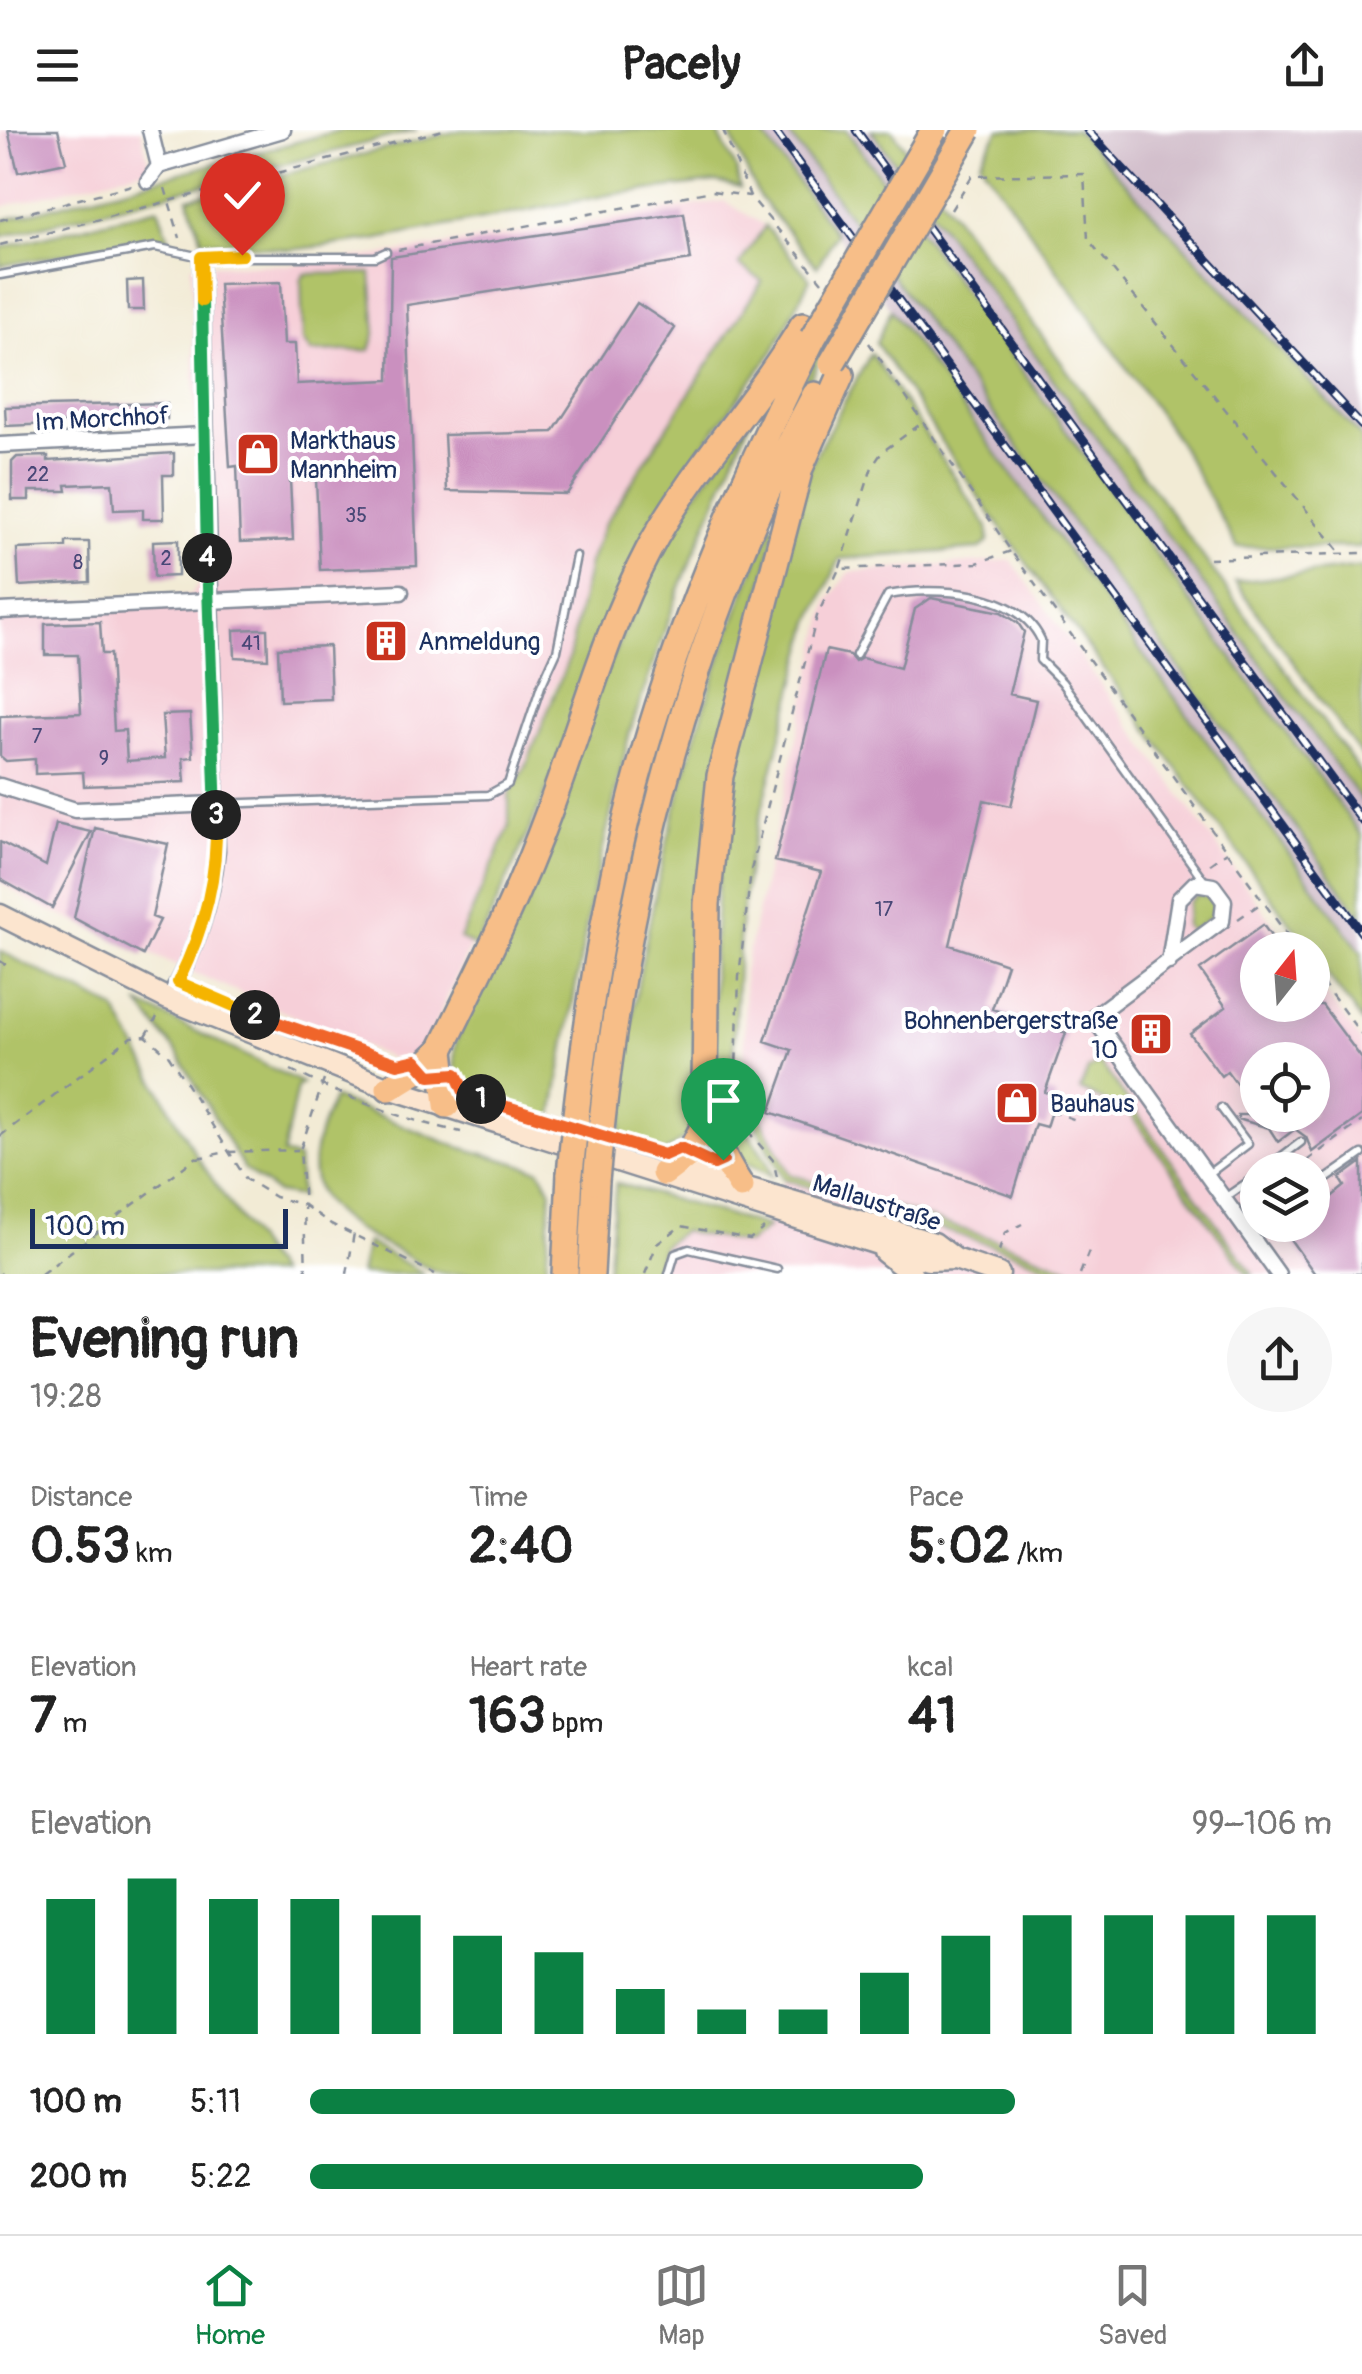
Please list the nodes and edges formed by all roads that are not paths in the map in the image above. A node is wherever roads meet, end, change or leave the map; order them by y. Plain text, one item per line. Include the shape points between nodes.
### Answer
1 (150, 130) edge
2 (283, 130) edge
3 (934, 130) edge
4 (968, 130) edge
5 (234, 136) edge
6 (158, 166) junction
7 (148, 181) road end
8 (386, 252) road end
9 (201, 257) junction
10 (0, 275) edge
11 (808, 332) junction
12 (837, 369) junction
13 (205, 435) junction
14 (0, 446) edge
15 (576, 556) dead end
16 (401, 592) dead end
17 (208, 603) junction
18 (0, 610) edge
19 (856, 656) dead end
20 (0, 786) edge
21 (216, 804) junction
22 (1203, 877) junction
23 (0, 915) edge
24 (1168, 962) junction
25 (164, 1006) junction
26 (432, 1059) junction
27 (388, 1088) junction
28 (447, 1105) junction
29 (1222, 1108) dead end
30 (708, 1118) junction
31 (1301, 1142) dead end
32 (1288, 1152) edge
33 (1362, 1154) edge
34 (664, 1172) junction
35 (1207, 1174) junction
36 (1330, 1176) edge
37 (752, 1180) junction
38 (1240, 1187) edge
39 (1225, 1198) junction
40 (1240, 1213) edge
41 (871, 1241) junction
42 (1263, 1242) edge
43 (952, 1266) edge
44 (777, 1268) dead end
45 (988, 1272) edge
46 (564, 1274) edge
47 (590, 1274) edge
48 (669, 1274) edge
49 (912, 1274) edge
50 (1278, 1274) edge

1 - 6 street
2 - 5 street
3 - 11 highway, bridge
4 - 12 highway, bridge
5 - 6 street
6 - 7 street
8 - 9 lane
9 - 10 lane via 155,247 119,250
9 - 13 street, Im Morchhof
11 - 26 highway via 648,550 601,656 523,880
11 - 46 highway, bridge via 662,694 602,932 575,1123
12 - 30 highway via 800,468 720,776 706,904
12 - 47 highway, bridge via 756,519 685,712 633,913 601,1130
13 - 14 street, Im Morchhof
13 - 17 street, Im Morchhof
15 - 21 lane via 557,651 508,784 488,795
16 - 17 street
17 - 18 street
17 - 21 street, Im Morchhof
19 - 22 lane via 888,595 932,589 1020,613 1041,640 1040,660
20 - 21 street via 76,810
21 - 25 street, Im Morchhof via 210,901 195,948
22 - 24 street via 1181,895
22 - 24 street via 1223,896 1222,920
23 - 25 main road, Mallaustraße
24 - 35 street via 1093,1017
25 - 27 main road, Mallaustraße
26 - 27 highway
26 - 28 highway
27 - 28 main road, Mallaustraße
28 - 34 main road, Mallaustraße
29 - 35 lane via 1248,1144
30 - 34 highway via 689,1154
30 - 37 highway via 723,1160
31 - 32 lane
33 - 36 lane
34 - 37 main road, Mallaustraße
34 - 41 main road, Mallaustraße via 700,1190
35 - 39 street
37 - 43 main road, Mallaustraße via 934,1243
38 - 39 lane
39 - 40 street
41 - 43 main road, Mallaustraße
41 - 49 main road
42 - 50 street
43 - 45 main road, Mallaustraße
44 - 48 lane via 689,1249 675,1254

